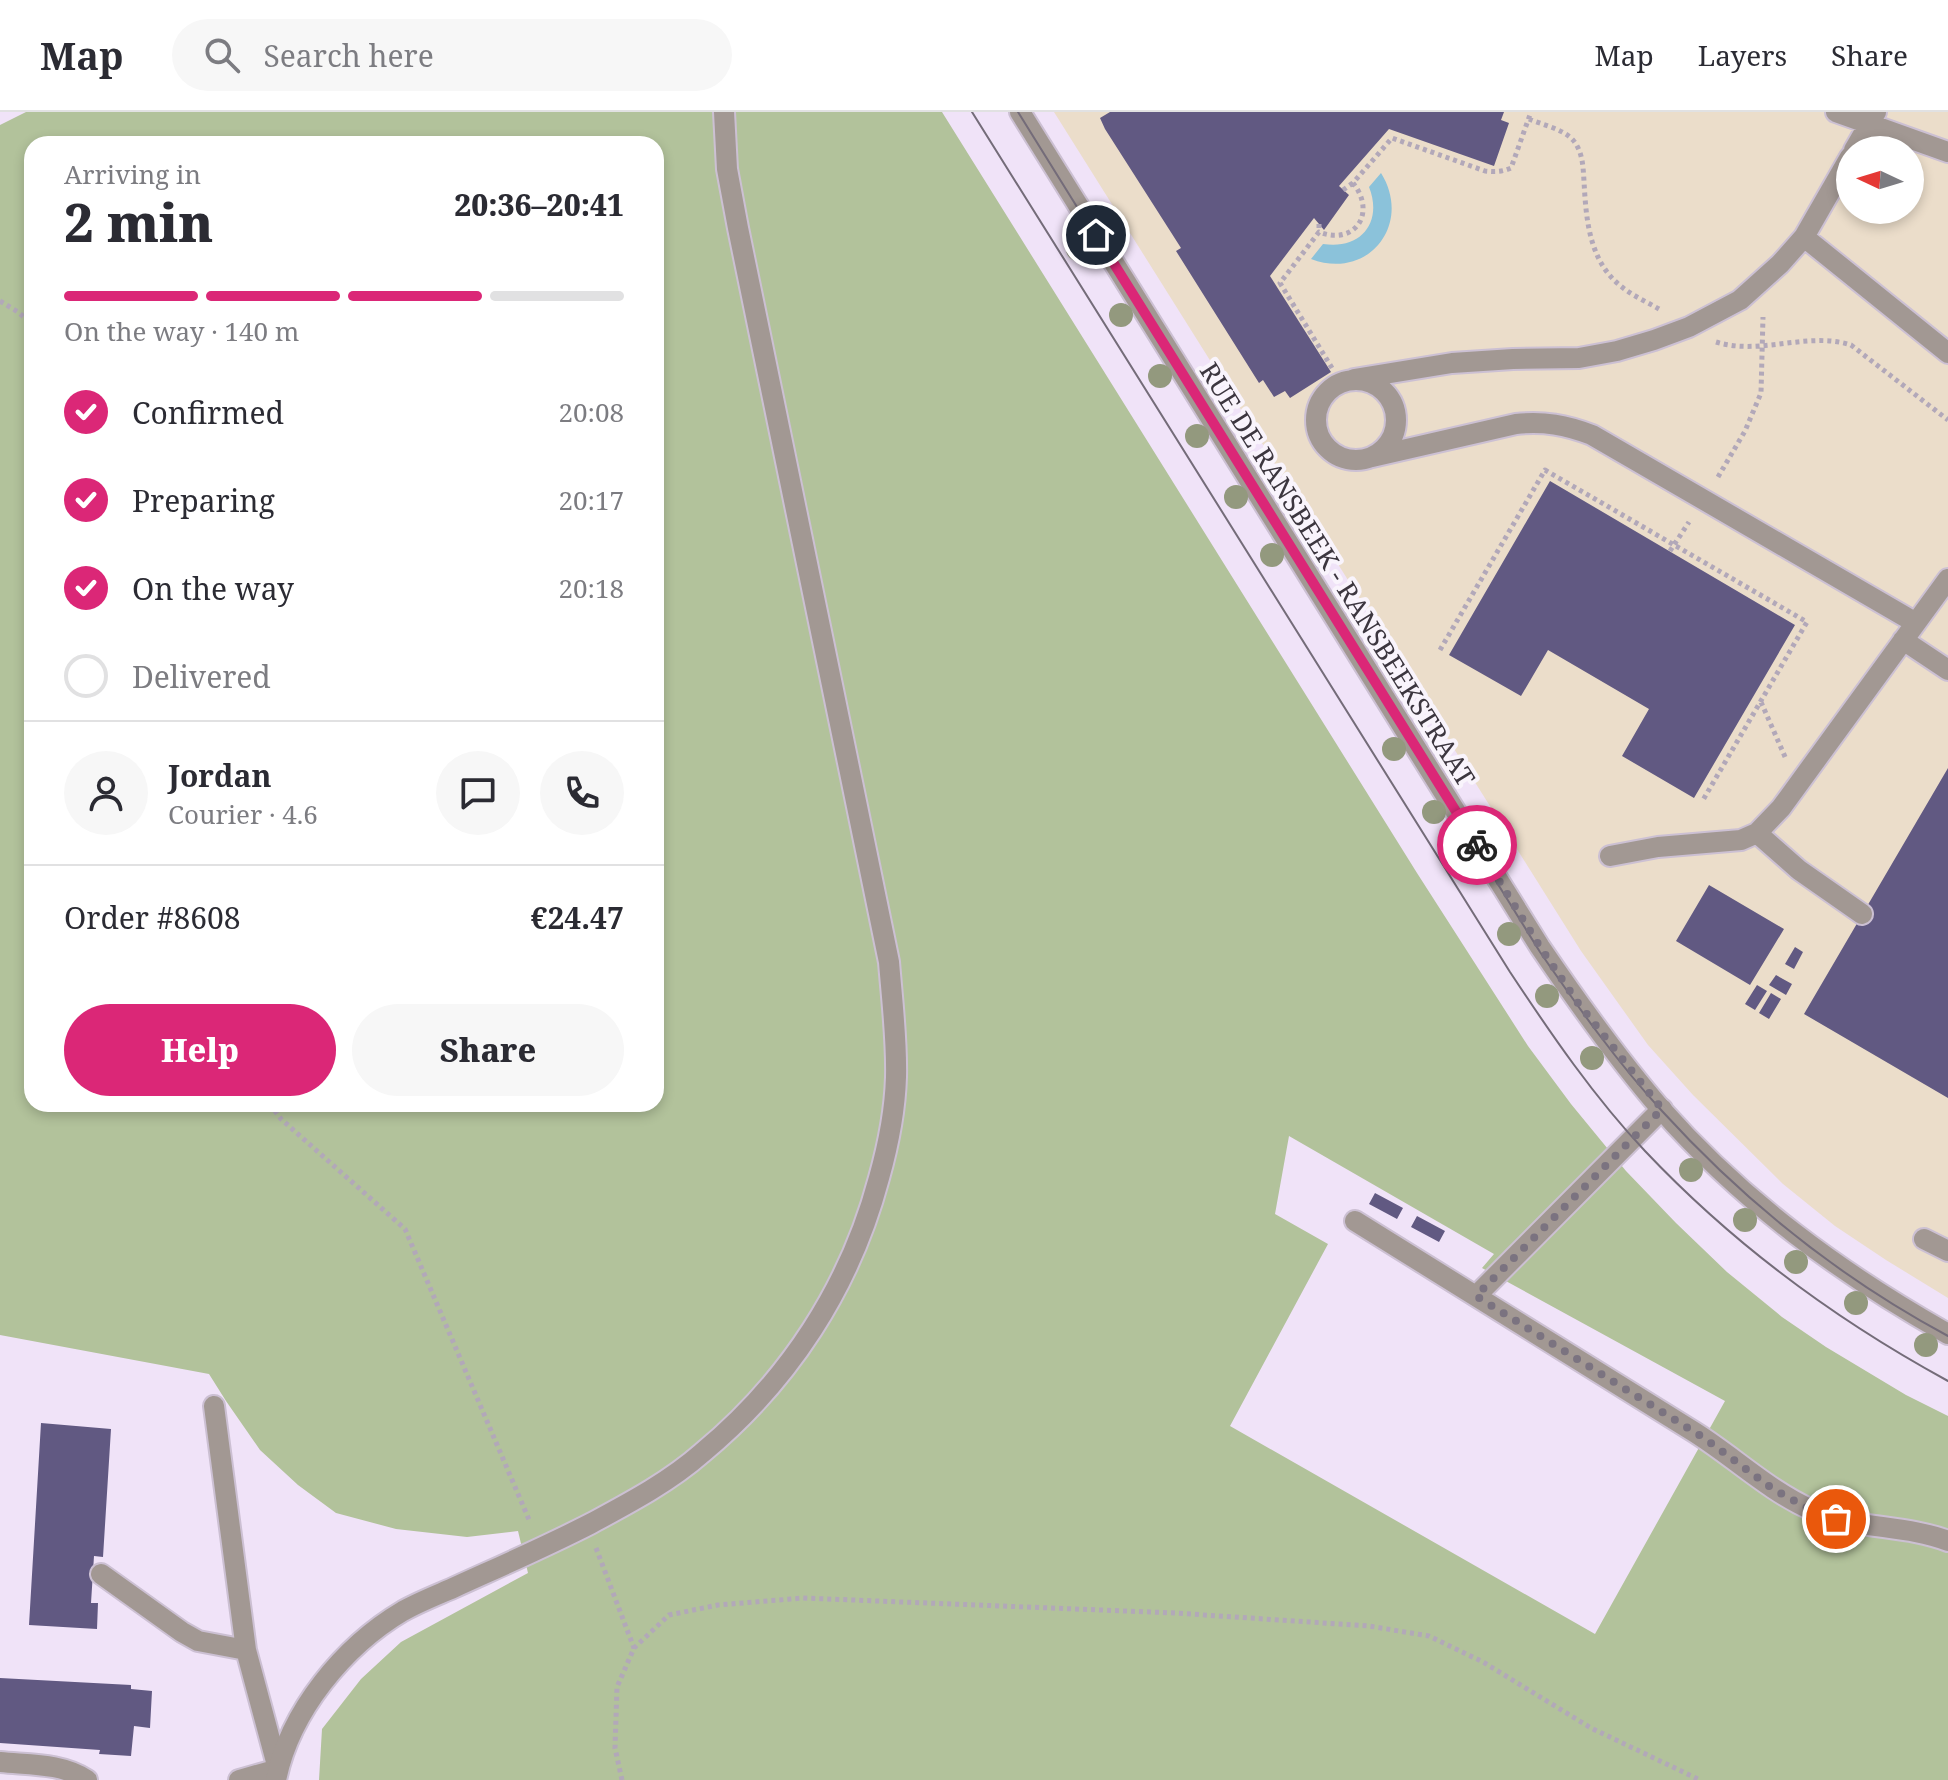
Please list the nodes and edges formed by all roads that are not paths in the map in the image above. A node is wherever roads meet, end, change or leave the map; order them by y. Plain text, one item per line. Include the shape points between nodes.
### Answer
1 (724, 112) edge
2 (1020, 112) edge
3 (1836, 112) edge
4 (1873, 118) edge
5 (1862, 136) edge
6 (1948, 152) edge
7 (1836, 181) edge
8 (1804, 237) junction
9 (1948, 353) edge
10 (1347, 381) junction
11 (1372, 457) junction
12 (1948, 579) edge
13 (1909, 632) junction
14 (1948, 670) edge
15 (1757, 833) junction
16 (1610, 856) dead end
17 (1862, 914) dead end
18 (1662, 1109) junction
19 (1355, 1221) dead end
20 (1924, 1239) dead end
21 (1948, 1251) edge
22 (1476, 1296) junction
23 (1948, 1334) edge
24 (214, 1406) dead end
25 (1948, 1541) edge
26 (101, 1574) dead end
27 (246, 1650) junction
28 (0, 1762) edge
29 (277, 1774) edge
30 (87, 1780) edge
31 (239, 1780) edge

1 - 29 street via 738,228 889,962 896,1079 875,1195 836,1290 802,1346 755,1403 702,1454 648,1492 404,1610 366,1638 312,1697
2 - 18 street, RUE DE RANSBEEK - RANSBEEKSTRAAT via 1540,947
3 - 4 street
4 - 5 street
4 - 6 street
7 - 8 street
8 - 9 street
8 - 10 street via 1740,300 1666,336 1579,358 1452,363
10 - 11 street via 1366,380 1379,387 1395,409 1393,438
10 - 11 street via 1320,400 1316,429 1331,453 1358,461
11 - 13 street via 1516,424 1556,423 1592,435 1704,500
12 - 13 street
13 - 14 street
13 - 15 street via 1781,808
15 - 16 street via 1741,840
15 - 17 street
18 - 22 street
18 - 23 street, RUE DE RANSBEEK - RANSBEEKSTRAAT via 1721,1170 1816,1251
19 - 22 street
20 - 21 street
22 - 25 street via 1811,1510
24 - 27 street
26 - 27 street via 198,1641
27 - 29 street
28 - 30 street via 56,1767
29 - 31 street

